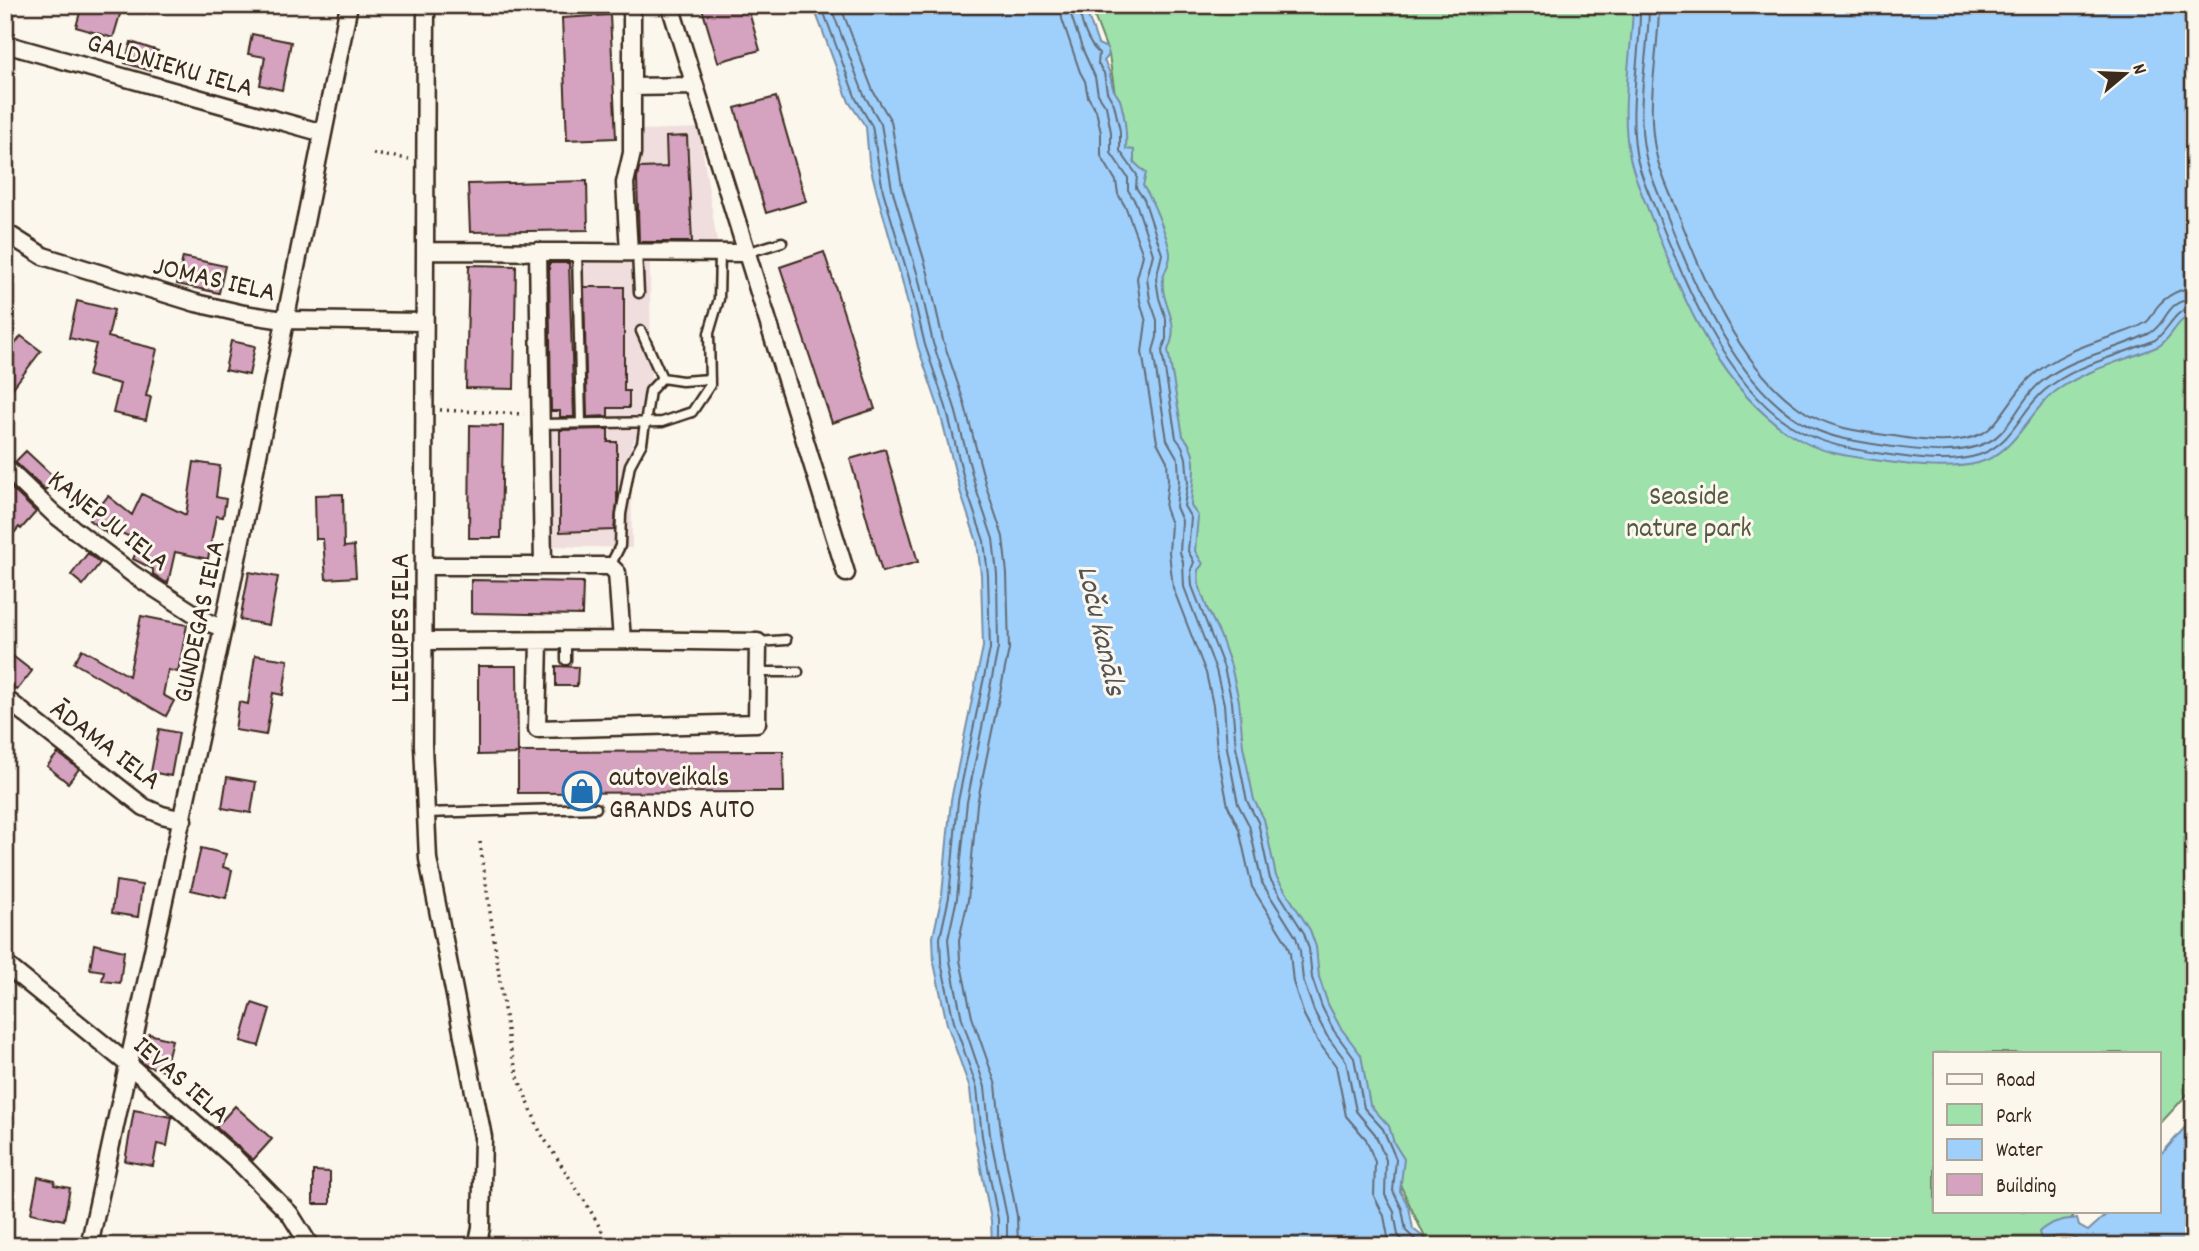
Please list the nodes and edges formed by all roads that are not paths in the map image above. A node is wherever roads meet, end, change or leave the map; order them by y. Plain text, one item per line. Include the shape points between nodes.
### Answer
1 (349, 5) edge
2 (426, 5) edge
3 (632, 5) edge
4 (670, 5) edge
5 (5, 44) edge
6 (695, 86) junction
7 (632, 87) junction
8 (323, 133) junction
9 (5, 232) edge
10 (782, 242) dead end
11 (425, 251) junction
12 (538, 251) junction
13 (577, 251) junction
14 (633, 252) junction
15 (720, 253) junction
16 (746, 253) junction
17 (639, 293) dead end
18 (284, 320) junction
19 (424, 322) junction
20 (641, 331) dead end
21 (662, 378) junction
22 (710, 379) junction
23 (540, 420) junction
24 (645, 422) junction
25 (581, 423) junction
26 (5, 467) edge
27 (543, 565) junction
28 (425, 566) junction
29 (610, 566) junction
30 (846, 573) dead end
31 (223, 628) junction
32 (622, 640) junction
33 (786, 640) dead end
34 (425, 641) junction
35 (566, 641) junction
36 (539, 642) junction
37 (758, 642) junction
38 (566, 660) dead end
39 (757, 672) junction
40 (798, 673) dead end
41 (5, 698) edge
42 (596, 808) dead end
43 (425, 813) junction
44 (183, 820) junction
45 (5, 964) edge
46 (129, 1065) junction
47 (89, 1246) edge
48 (310, 1246) edge
49 (477, 1246) edge

1 - 8 street, GUNDEGAS IELA
2 - 11 street, LIELUPES IELA
3 - 7 street
4 - 6 street
5 - 8 street, GALDNIEKU IELA
6 - 7 street
6 - 16 street
7 - 14 street via 632,153 625,183
8 - 18 street, GUNDEGAS IELA
9 - 18 street, JOMAS IELA via 43,256 196,303
10 - 16 lane
11 - 12 street
11 - 19 street, LIELUPES IELA
12 - 13 street
12 - 23 street
13 - 14 street
13 - 25 lane
14 - 15 street
14 - 17 lane
15 - 16 street
15 - 22 lane via 719,299 709,333
16 - 30 street
18 - 19 street, JOMAS IELA
18 - 31 street, GUNDEGAS IELA
19 - 28 street, LIELUPES IELA
20 - 21 lane
21 - 22 lane
21 - 24 lane via 650,391
22 - 24 lane via 692,412 662,422
23 - 25 lane
23 - 27 street
24 - 25 lane
24 - 29 lane via 642,443 630,465 620,546
26 - 31 street, KAŅEPJU IELA via 54,514 134,575
27 - 28 street
27 - 29 street
28 - 34 street, LIELUPES IELA
29 - 32 street via 617,573
31 - 44 street, GUNDEGAS IELA
32 - 35 street
32 - 37 street
33 - 37 lane
34 - 36 street
34 - 43 street, LIELUPES IELA
35 - 36 street
35 - 38 lane
36 - 39 street via 537,729 757,723
37 - 39 street
39 - 40 lane
41 - 44 street, ĀDAMA IELA via 144,807
42 - 43 lane
43 - 49 street, LIELUPES IELA via 428,859 483,1137
44 - 46 street, GUNDEGAS IELA
45 - 46 street, IEVAS IELA
46 - 47 street, GUNDEGAS IELA
46 - 48 street, IEVAS IELA via 246,1169 290,1214

